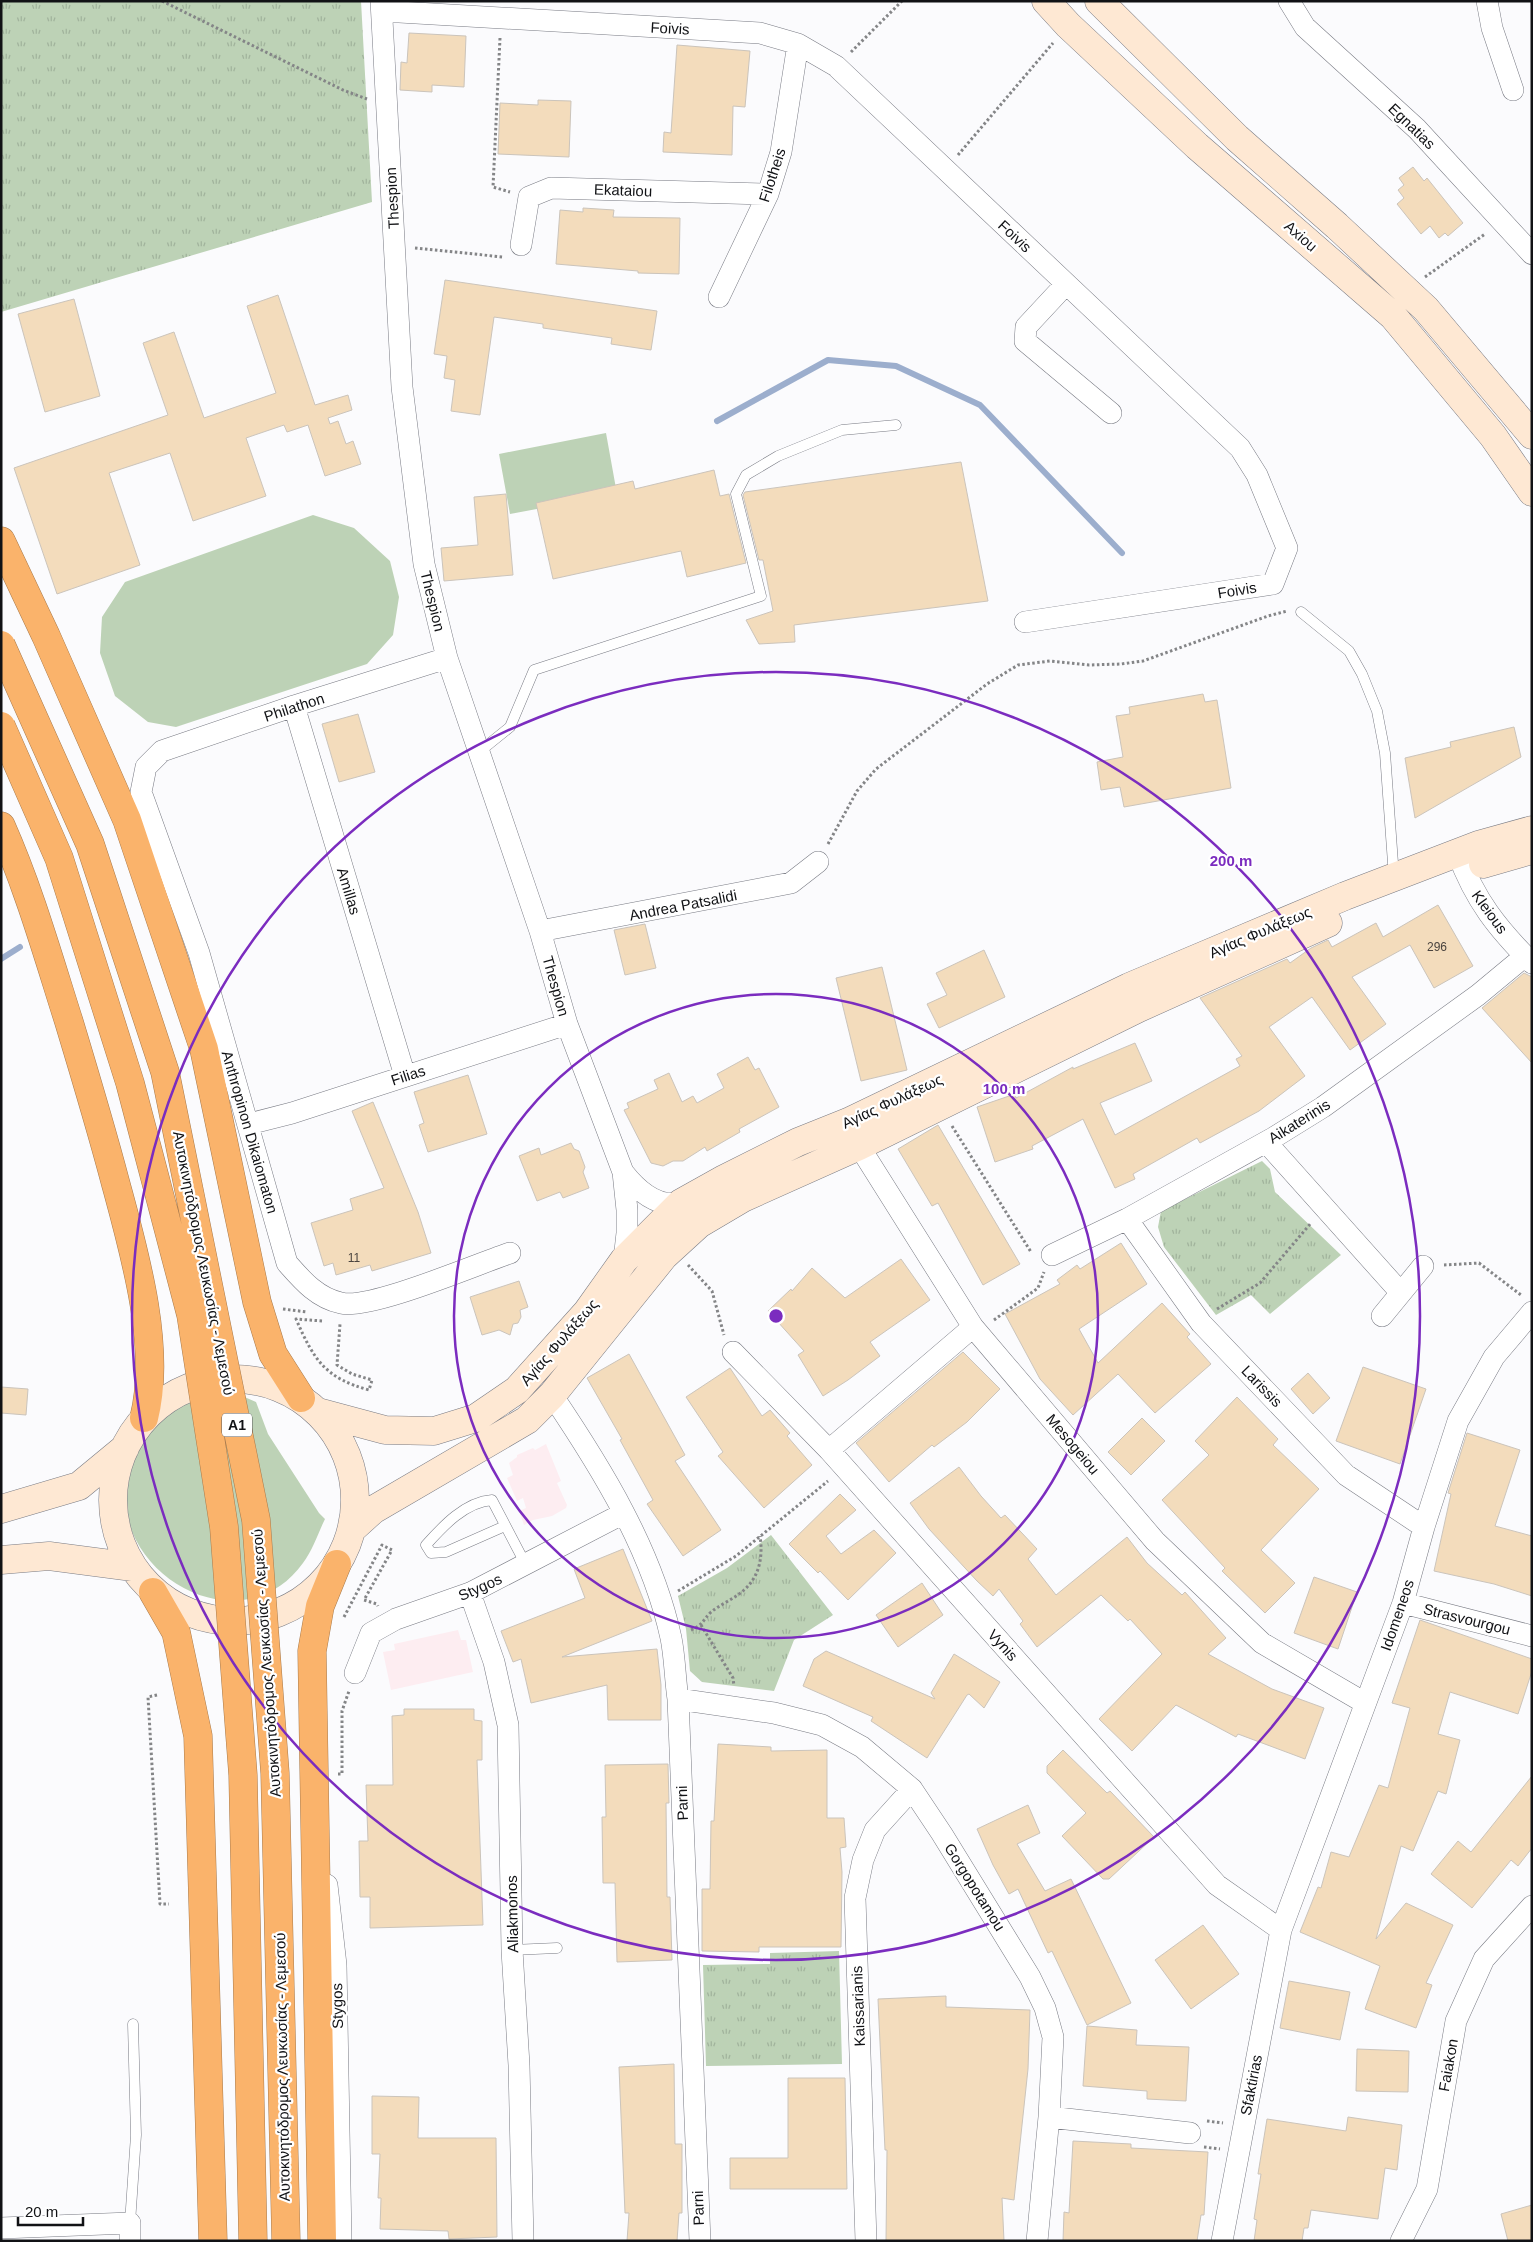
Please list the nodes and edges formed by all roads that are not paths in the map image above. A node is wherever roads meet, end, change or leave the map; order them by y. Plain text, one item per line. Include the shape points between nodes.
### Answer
1 (1046, 1) edge
2 (1099, 1) edge
3 (1289, 1) edge
4 (1487, 1) edge
5 (382, 6) edge
6 (798, 44) junction
7 (1513, 90) dead end
8 (768, 194) junction
9 (521, 245) road end
10 (1532, 254) edge
11 (1066, 284) junction
12 (719, 297) dead end
13 (1110, 413) dead end
14 (896, 425) dead end
15 (1532, 435) edge
16 (1532, 492) edge
17 (1, 541) edge
18 (1302, 612) road end
19 (1025, 622) dead end
20 (1, 645) edge
21 (448, 658) junction
22 (294, 706) junction
23 (1, 726) edge
24 (479, 752) junction
25 (146, 767) joint
26 (1532, 811) edge
27 (1, 826) edge
28 (1532, 830) edge
29 (1532, 850) edge
30 (1467, 856) junction
31 (818, 862) road end
32 (1394, 878) junction
33 (540, 931) junction
34 (1528, 959) edge
35 (567, 1024) junction
36 (405, 1076) junction
37 (249, 1124) junction
38 (854, 1134) junction
39 (1266, 1142) junction
40 (623, 1172) junction
41 (681, 1203) junction
42 (1127, 1219) junction
43 (510, 1253) dead end
44 (624, 1260) junction
45 (1043, 1262) road end
46 (1423, 1266) road end
47 (1401, 1293) junction
48 (1528, 1305) edge
49 (1382, 1316) dead end
50 (975, 1329) junction
51 (733, 1352) road end
52 (552, 1395) junction
53 (309, 1405) junction
54 (144, 1418) junction
55 (124, 1448) junction
56 (829, 1450) junction
57 (1, 1509) edge
58 (624, 1513) junction
59 (505, 1526) junction
60 (1424, 1527) junction
61 (352, 1530) junction
62 (1, 1560) edge
63 (337, 1564) junction
64 (526, 1565) junction
65 (133, 1567) junction
66 (154, 1592) junction
67 (470, 1593) junction
68 (1403, 1603) junction
69 (1532, 1636) edge
70 (354, 1673) road end
71 (678, 1699) junction
72 (1365, 1703) junction
73 (313, 1773) junction
74 (912, 1789) junction
75 (1532, 1906) edge
76 (1281, 1930) junction
77 (557, 1948) dead end
78 (512, 1950) junction
79 (133, 2024) dead end
80 (1050, 2117) junction
81 (1195, 2127) road end
82 (1, 2228) edge
83 (130, 2232) edge
84 (213, 2241) edge
85 (253, 2241) edge
86 (286, 2241) edge
87 (322, 2241) edge
88 (341, 2241) edge
89 (524, 2241) edge
90 (700, 2241) edge
91 (866, 2241) edge
92 (1037, 2241) edge
93 (1222, 2241) edge
94 (1400, 2241) edge

1 - 16 main road, Axiou via 1197,146 1393,316 1494,436
2 - 15 main road, Axiou via 1236,138 1426,308
3 - 10 street, Egnatias via 1305,28 1417,129
4 - 7 street via 1492,28
5 - 6 street, Foivis via 501,18 760,33
5 - 21 street, Thespion via 402,387 424,564
6 - 8 street, Filotheis via 781,152
6 - 11 street, Foivis via 836,66
8 - 9 street, Ekataiou via 551,188 529,197
8 - 12 street, Filotheis
11 - 13 street via 1026,326 1025,341
11 - 19 street, Foivis via 1240,448 1257,475 1287,548 1273,584
14 - 24 lane via 842,430 778,456 746,475 736,494 761,596 534,670 510,727
17 - 53 highway via 127,820 204,1049 273,1354
18 - 32 lane via 1349,651 1377,712 1385,753
20 - 86 highway, Αυτοκινητόδρομος Λευκωσίας - Λεμεσού / A1, bridge via 90,844 165,1072 256,1520 275,1773
21 - 22 street, Philathon
21 - 24 street, Thespion
22 - 25 street, Philathon via 162,751
22 - 36 street, Amillas
23 - 85 highway, Αυτοκινητόδρομος Λευκωσίας - Λεμεσού / A1, bridge via 59,858 130,1083 191,1315 224,1528 243,1775
24 - 33 street, Thespion
25 - 37 street, Anthropinon Dikaiomaton via 141,792 200,953
26 - 30 main road via 1506,825
27 - 54 highway via 21,870 90,1090 136,1258 149,1345 150,1396
28 - 30 main road, Αγίας Φυλάξεως
29 - 30 main road, Αγίας Φυλάξεως
30 - 32 main road, Αγίας Φυλάξεως
30 - 34 street, Kleious via 1487,914
30 - 38 main road, Αγίας Φυλάξεως via 1353,912
31 - 33 street, Andrea Patsalidi via 791,884
32 - 38 main road, Αγίας Φυλάξεως via 1129,987
33 - 35 street, Thespion
34 - 39 street, Aikaterinis via 1323,1108
35 - 36 street, Filias
35 - 40 street, Thespion
36 - 37 street, Filias
37 - 43 street, Anthropinon Dikaiomaton via 287,1263 309,1288 342,1304 373,1302
38 - 41 main road, Αγίας Φυλάξεως via 798,1142 746,1166
38 - 50 street, Mesogeiou
38 - 52 main road, Αγίας Φυλάξεως via 699,1224 664,1256
39 - 42 street, Aikaterinis
39 - 47 street
40 - 41 street, Thespion via 636,1188 652,1198 671,1205
40 - 44 street, Thespion via 627,1225
41 - 44 main road, Αγίας Φυλάξεως
42 - 45 street, Aikaterinis
42 - 60 street, Larissis via 1199,1320 1346,1475
44 - 53 main road, Αγίας Φυλάξεως via 587,1312 517,1390 476,1418 434,1431 385,1430
46 - 47 street
47 - 49 street
48 - 60 street, Idomeneos via 1458,1421
50 - 56 street
50 - 72 street, Mesogeiou via 1155,1540 1262,1643
51 - 56 street, Vynis
52 - 58 street, Parni via 581,1437
52 - 61 main road, Αγίας Φυλάξεως via 527,1420 373,1510
53 - 54 main road, Αγίας Φυλάξεως via 268,1383 231,1378 199,1384 169,1397
53 - 61 main road via 343,1446 355,1487
54 - 55 main road, Αγίας Φυλάξεως
55 - 57 main road via 79,1486
55 - 65 main road via 115,1478 113,1509 119,1539
56 - 76 street, Vynis via 1216,1885
58 - 64 street, Stygos
58 - 71 street, Parni via 645,1558 671,1639
59 - 59 lane via 492,1500 484,1501 449,1520 426,1545 431,1553 446,1552
59 - 64 lane
60 - 68 street, Idomeneos
61 - 63 main road
62 - 65 main road via 49,1556
63 - 66 main road via 310,1596 274,1616 233,1622 192,1615
63 - 73 highway via 320,1606 312,1651
64 - 67 street, Stygos
65 - 66 main road
66 - 84 highway via 176,1632 198,1736
67 - 70 street, Stygos via 396,1620 371,1633
67 - 78 street, Aliakmonos via 494,1662 508,1725
68 - 69 street, Strasvourgou
68 - 72 street, Idomeneos
71 - 74 street, Gorgopotamou via 774,1713 822,1724 862,1747
71 - 90 street, Parni
72 - 76 street, Idomeneos
73 - 87 highway
73 - 88 street, Stygos via 336,1965
74 - 80 street, Gorgopotamou via 1030,1977 1045,2008 1053,2037
74 - 91 street, Kaissarianis via 875,1830 863,1860 855,1898
75 - 94 street, Faiakon via 1484,1960 1456,2021 1427,2189
76 - 93 street, Sfaktirias
77 - 78 lane
78 - 89 street, Aliakmonos
79 - 83 lane via 136,2135
80 - 81 street
80 - 92 street, Gorgopotamou
82 - 83 street

